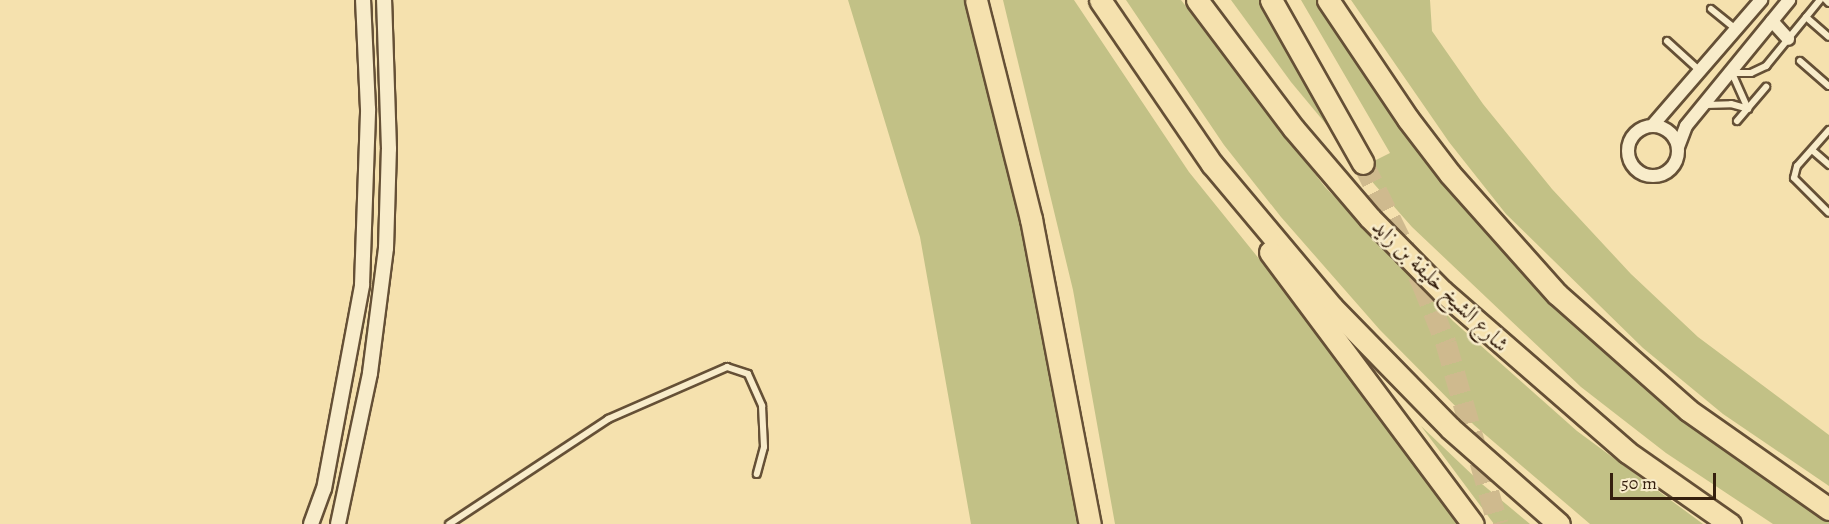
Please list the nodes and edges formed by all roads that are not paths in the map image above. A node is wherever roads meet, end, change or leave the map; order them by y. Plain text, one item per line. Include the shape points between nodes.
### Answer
1 (363, 0) edge
2 (384, 0) edge
3 (976, 0) edge
4 (1100, 0) edge
5 (1197, 0) edge
6 (1271, 0) edge
7 (1328, 0) edge
8 (1761, 0) edge
9 (1789, 0) edge
10 (1820, 0) edge
11 (1826, 0) edge
12 (1829, 3) edge
13 (1711, 9) dead end
14 (1806, 17) junction
15 (1772, 21) junction
16 (1736, 29) junction
17 (1829, 37) edge
18 (1788, 39) junction
19 (1667, 41) dead end
20 (1800, 61) dead end
21 (1700, 72) junction
22 (1732, 73) junction
23 (1829, 86) edge
24 (1766, 87) dead end
25 (1706, 105) junction
26 (1748, 109) junction
27 (1737, 121) dead end
28 (1652, 126) junction
29 (1829, 130) edge
30 (1678, 147) junction
31 (1812, 150) junction
32 (1363, 163) tunnel mouth
33 (1212, 164) junction
34 (1829, 165) edge
35 (1829, 213) edge
36 (757, 474) dead end
37 (1829, 509) edge
38 (311, 524) edge
39 (338, 524) edge
40 (449, 524) edge
41 (1090, 524) edge
42 (1473, 524) edge
43 (1559, 524) edge
44 (1730, 524) edge

1 - 38 street via 368,109 362,285 324,489
2 - 39 street via 389,149 386,248 370,373
3 - 41 highway via 1041,265
4 - 33 highway
5 - 44 highway, شارع الشيخ خليفة بن زايد via 1294,129 1435,284 1479,327 1627,452
6 - 32 highway
7 - 37 highway via 1450,174 1557,294 1688,410
8 - 16 street
9 - 15 street
10 - 14 lane
11 - 12 lane
13 - 16 lane
14 - 17 lane
14 - 18 lane
15 - 18 street
15 - 22 street
16 - 21 street
18 - 22 lane via 1762,68
19 - 21 lane
20 - 23 lane
21 - 28 street
22 - 25 street
22 - 26 lane
24 - 26 lane
25 - 26 lane via 1731,104
25 - 30 street via 1686,126
26 - 27 lane
28 - 30 street via 1669,132
28 - 30 street via 1639,130 1630,141 1628,155 1634,168 1646,175 1660,175 1672,167
29 - 31 lane
31 - 34 lane
31 - 35 lane via 1797,166 1794,178
33 - 42 highway via 1293,284
33 - 43 highway via 1366,345 1465,442
36 - 40 lane via 764,447 762,406 748,374 727,367 608,419

